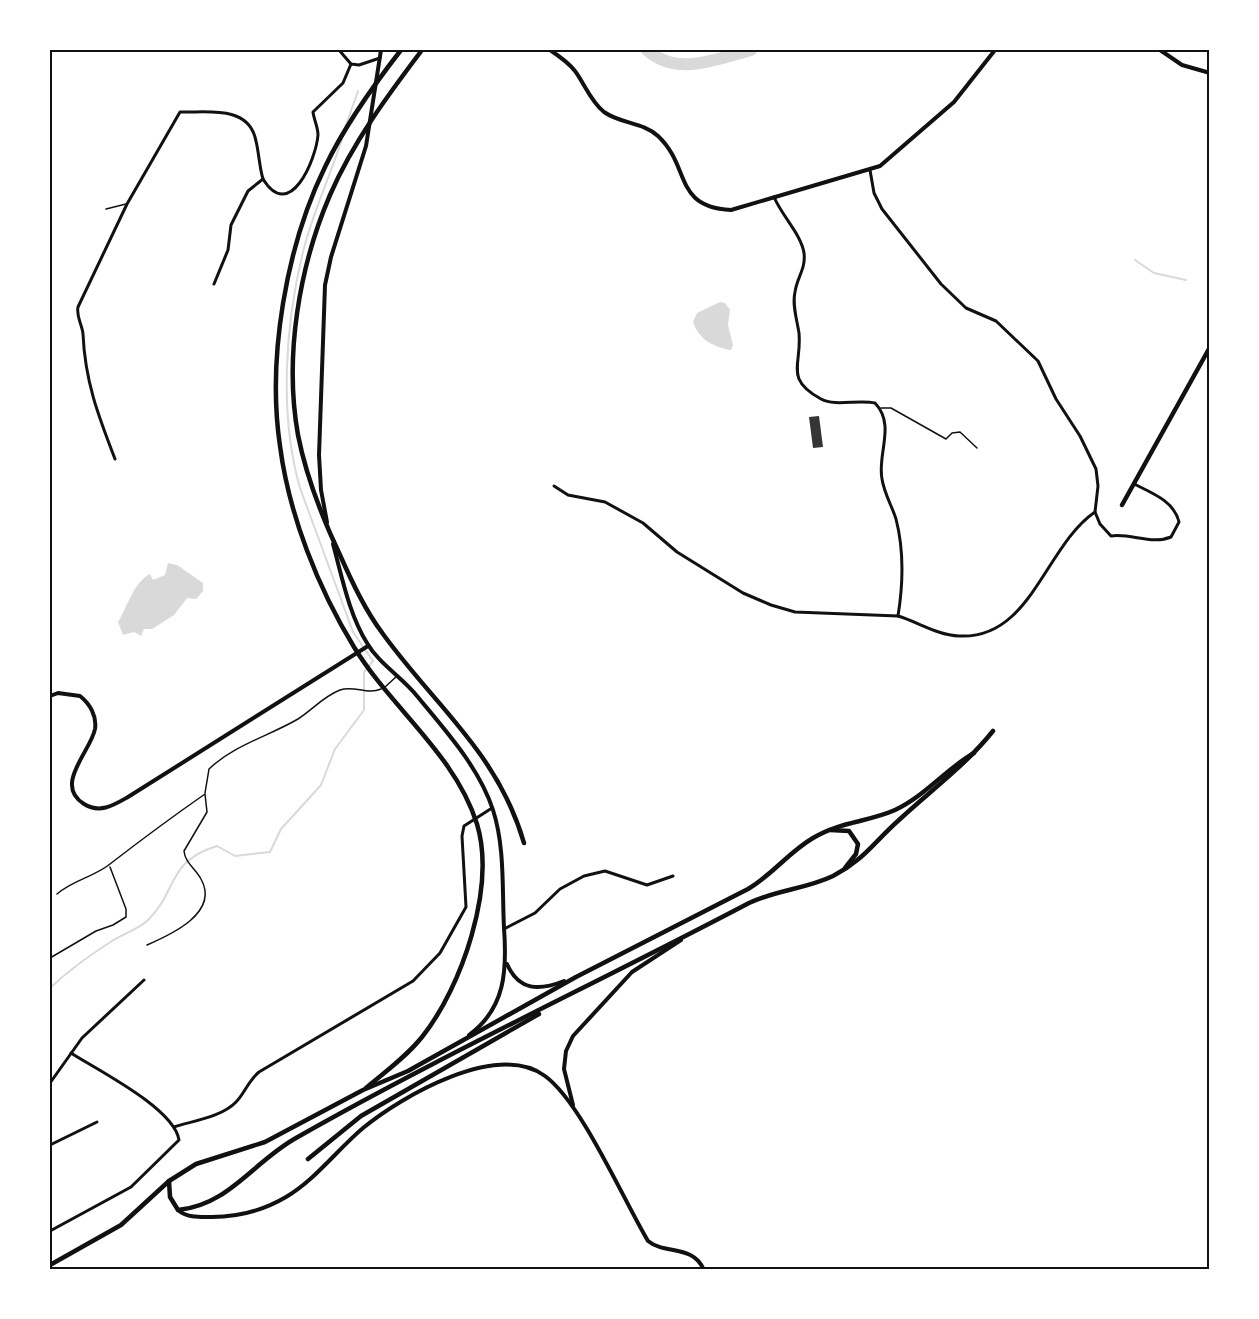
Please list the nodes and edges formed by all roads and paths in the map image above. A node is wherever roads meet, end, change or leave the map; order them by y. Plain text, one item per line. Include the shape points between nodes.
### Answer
1 (339, 50) edge
2 (381, 50) edge
3 (401, 50) edge
4 (422, 50) edge
5 (550, 50) edge
6 (995, 50) edge
7 (1160, 50) edge
8 (380, 58) junction
9 (351, 64) junction
10 (1209, 73) edge
11 (870, 170) junction
12 (263, 179) junction
13 (774, 197) junction
14 (127, 204) junction
15 (106, 209) dead end
16 (214, 284) dead end
17 (1209, 347) edge
18 (880, 408) junction
19 (977, 448) dead end
20 (115, 459) dead end
21 (1134, 484) junction
22 (554, 486) dead end
23 (1122, 505) dead end
24 (1095, 512) junction
25 (898, 616) junction
26 (368, 646) junction
27 (397, 675) junction
28 (50, 696) edge
29 (993, 731) dead end
30 (974, 753) junction
31 (205, 794) junction
32 (492, 808) junction
33 (828, 830) junction
34 (524, 843) dead end
35 (109, 865) junction
36 (843, 870) junction
37 (673, 876) dead end
38 (57, 894) dead end
39 (504, 929) junction
40 (684, 936) junction
41 (147, 945) dead end
42 (50, 958) edge
43 (506, 963) junction
44 (576, 977) junction
45 (144, 980) dead end
46 (543, 1010) junction
47 (456, 1044) junction
48 (70, 1053) junction
49 (50, 1083) edge
50 (363, 1090) junction
51 (574, 1108) junction
52 (97, 1122) dead end
53 (174, 1127) junction
54 (50, 1145) edge
55 (308, 1159) dead end
56 (169, 1181) junction
57 (178, 1210) junction
58 (50, 1231) edge
59 (50, 1264) edge
60 (704, 1269) edge

1 - 9 street
2 - 8 street
3 - 50 main road via 325,166 301,228 284,306 277,419 293,505 334,610 379,684 451,771 477,824 483,878 478,916 446,998 429,1028 403,1058
4 - 34 main road via 379,109 330,195 307,268 299,309 295,360 298,435 320,509 369,613 486,761 512,808
5 - 13 street via 574,69 607,114 658,135 701,205 730,210
6 - 11 street via 954,102 895,155
7 - 10 street via 1182,65
8 - 9 street
8 - 26 street via 366,146 325,285 319,455 330,533 354,615
9 - 12 street via 344,83 313,112 317,140 300,186 283,193 272,189
11 - 13 street
11 - 24 street via 882,209 941,284 966,309 996,321 1038,361 1096,469
12 - 14 street via 255,138 241,117 180,112
12 - 16 street via 249,191 231,225 228,250
13 - 18 street via 798,236 804,256 804,269 794,298 799,338 795,366 800,382 828,402 866,401
14 - 15 lane
14 - 20 street via 78,307 92,398
17 - 21 main road
18 - 19 lane via 891,408 946,439 960,432
18 - 25 street via 885,430 882,480 896,521 901,556
21 - 23 main road
21 - 24 street via 1163,499 1174,510 1179,522 1171,537 1157,540 1111,536
22 - 25 street via 568,495 605,502 743,593 771,605 795,612
24 - 25 street via 1072,531 1031,594 1006,623 977,634 957,636
26 - 27 street
26 - 28 street via 103,809 84,804 73,789 76,766 95,728 92,710 80,696
27 - 31 lane via 389,685 376,691 340,690 296,720 219,759 209,769
27 - 32 street via 464,757
29 - 30 main road
30 - 33 main road via 896,810
30 - 36 main road via 886,831 862,859
31 - 35 lane
31 - 41 lane via 207,812 184,851 204,886 202,905 193,918
32 - 39 street via 501,865
32 - 53 street via 464,826 466,907 440,953 417,977 259,1072 227,1109
33 - 36 main road via 849,831 858,844 856,854
33 - 44 main road via 804,844 748,890
35 - 38 lane
35 - 42 lane via 126,917
36 - 40 main road via 807,886 759,898
37 - 39 street via 647,885 605,871 584,876 560,889 542,908
39 - 43 street
40 - 46 main road
40 - 51 street via 632,972 573,1036 566,1050 564,1069
43 - 44 street via 515,979 529,987 547,988
43 - 47 street via 496,1004 474,1031
44 - 47 main road
45 - 48 street
46 - 55 main road via 389,1098
46 - 57 main road via 295,1139 207,1204
47 - 50 main road
48 - 49 street
48 - 53 street via 150,1103
50 - 56 main road via 265,1142 208,1158
51 - 57 street via 537,1071 510,1065 479,1068 448,1078 381,1115 304,1184 279,1201 220,1217 187,1216
51 - 60 street via 648,1241 685,1251
52 - 54 street
53 - 58 street via 179,1136 177,1145 131,1187
56 - 57 main road via 170,1197
56 - 59 main road via 121,1225

